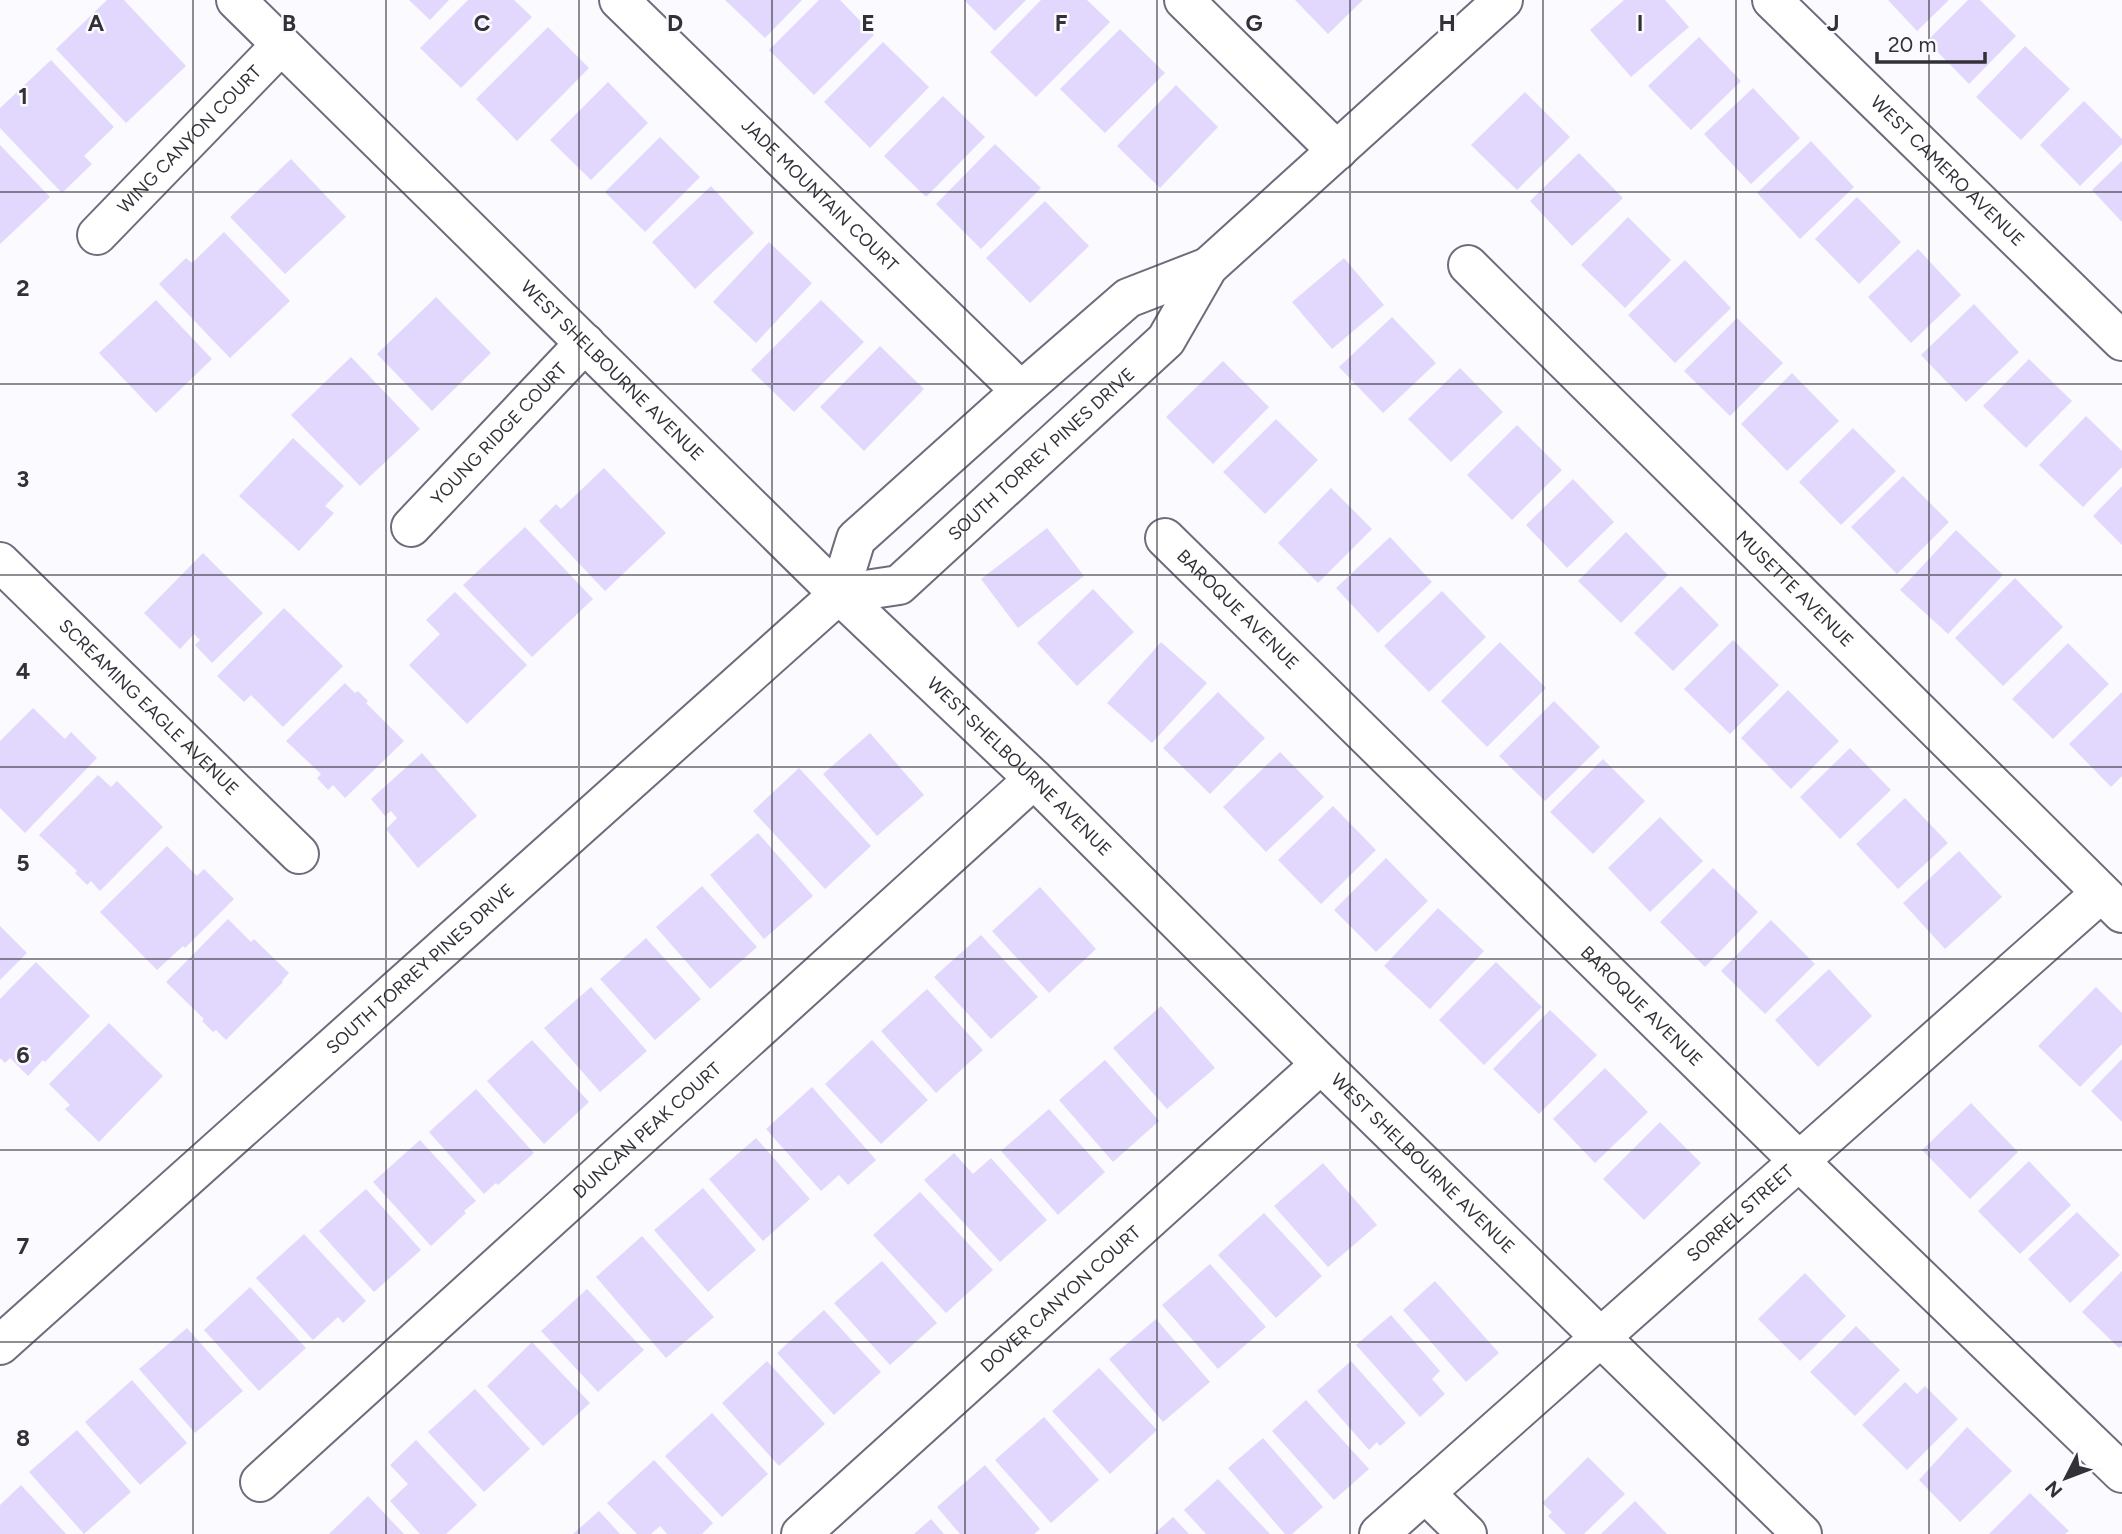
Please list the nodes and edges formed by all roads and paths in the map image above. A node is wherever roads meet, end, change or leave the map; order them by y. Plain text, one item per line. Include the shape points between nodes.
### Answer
1 (236, 0) edge
2 (619, 0) edge
3 (1184, 0) edge
4 (1503, 0) edge
5 (1772, 0) edge
6 (281, 45) junction
7 (1337, 151) junction
8 (97, 235) dead end
9 (1468, 265) dead end
10 (1208, 267) junction
11 (2122, 341) edge
12 (585, 342) junction
13 (1021, 391) junction
14 (411, 527) dead end
15 (1165, 538) dead end
16 (0, 562) edge
17 (839, 594) junction
18 (1034, 779) junction
19 (299, 854) dead end
20 (2111, 903) edge
21 (1321, 1064) junction
22 (1799, 1161) junction
23 (1599, 1336) junction
24 (0, 1345) edge
25 (2122, 1473) edge
26 (260, 1482) dead end
27 (1425, 1493) junction
28 (802, 1534) edge
29 (1379, 1534) edge
30 (1467, 1534) edge
31 (1802, 1534) edge

1 - 6 street, WEST SHELBOURNE AVENUE
2 - 13 street, JADE MOUNTAIN COURT
3 - 7 street
4 - 7 street, SOUTH TORREY PINES DRIVE
5 - 11 street, WEST CAMERO AVENUE
6 - 8 street, WING CANYON COURT
6 - 12 street, WEST SHELBOURNE AVENUE
7 - 10 street, SOUTH TORREY PINES DRIVE
9 - 20 street, MUSETTE AVENUE
10 - 13 street, SOUTH TORREY PINES DRIVE via 1128,298
10 - 17 street, SOUTH TORREY PINES DRIVE via 1166,340 900,585
12 - 14 street, YOUNG RIDGE COURT
12 - 17 street, WEST SHELBOURNE AVENUE
13 - 17 street, SOUTH TORREY PINES DRIVE via 856,539
15 - 22 street, BAROQUE AVENUE
16 - 19 street, SCREAMING EAGLE AVENUE
17 - 18 street, WEST SHELBOURNE AVENUE
17 - 24 street, SOUTH TORREY PINES DRIVE
18 - 21 street, WEST SHELBOURNE AVENUE
18 - 26 street, DUNCAN PEAK COURT
20 - 22 street, SORREL STREET
21 - 23 street, WEST SHELBOURNE AVENUE
21 - 28 street, DOVER CANYON COURT
22 - 23 street, SORREL STREET
22 - 25 street, BAROQUE AVENUE
23 - 27 street, SORREL STREET
23 - 31 street, WEST SHELBOURNE AVENUE
27 - 29 street, SORREL STREET
27 - 30 street

